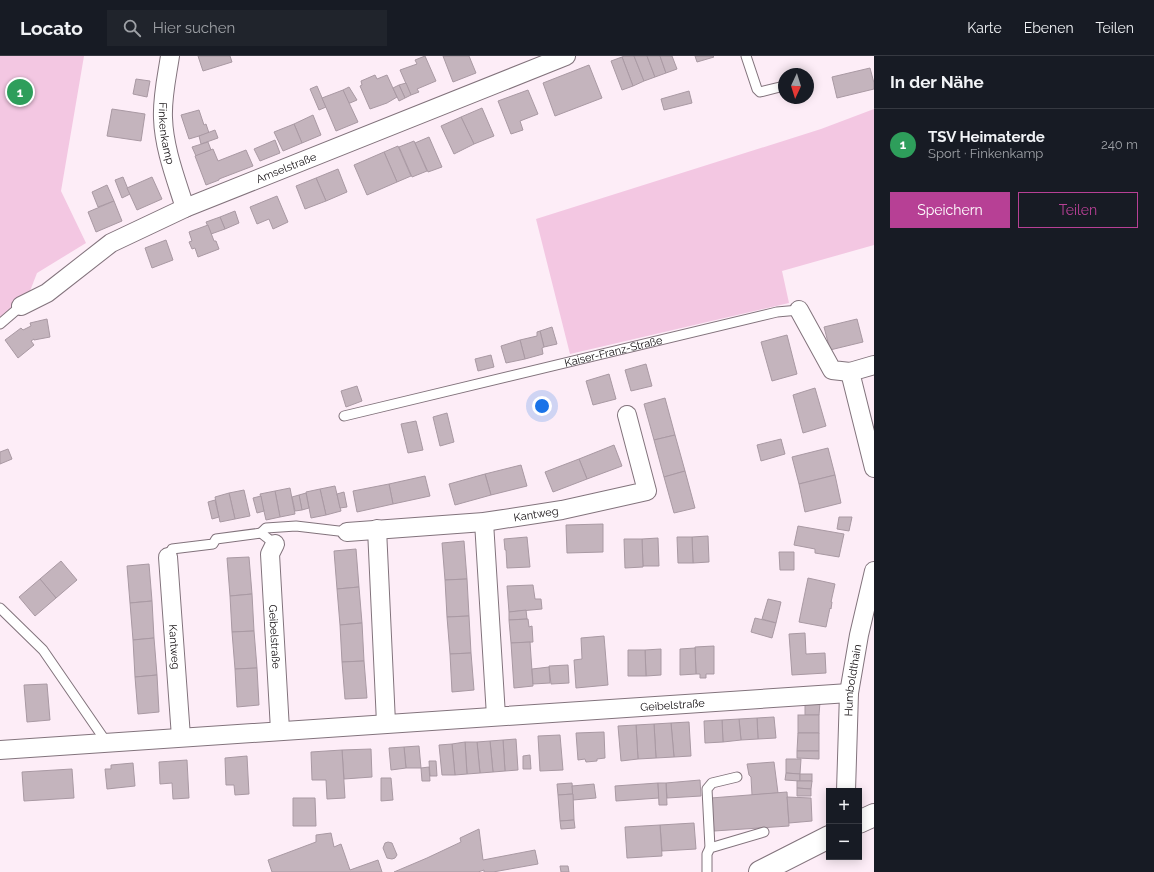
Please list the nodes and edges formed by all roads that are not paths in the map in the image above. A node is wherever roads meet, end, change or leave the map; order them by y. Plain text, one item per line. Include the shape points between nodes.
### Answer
1 (170, 56) edge
2 (566, 56) edge
3 (746, 56) edge
4 (778, 88) edge
5 (185, 208) junction
6 (21, 306) joint
7 (799, 310) joint
8 (0, 324) edge
9 (874, 365) edge
10 (850, 372) junction
11 (627, 415) dead end
12 (344, 416) dead end
13 (874, 468) edge
14 (484, 522) junction
15 (378, 529) junction
16 (347, 532) joint
17 (268, 539) junction
18 (168, 556) joint
19 (874, 572) edge
20 (0, 608) edge
21 (849, 693) junction
22 (496, 716) junction
23 (386, 723) junction
24 (280, 730) junction
25 (180, 737) junction
26 (108, 743) junction
27 (0, 746) edge
28 (736, 777) dead end
29 (846, 788) edge
30 (874, 815) edge
31 (862, 821) edge
32 (764, 832) dead end
33 (826, 839) edge
34 (710, 848) junction
35 (707, 872) edge
36 (760, 872) edge

1 - 5 street, Finkenkamp via 163,118 167,149
2 - 5 street, Amselstraße
3 - 4 lane via 760,92
5 - 6 street, Amselstraße via 111,243 47,293
6 - 8 lane
7 - 10 street, Kaiser-Franz-Straße via 832,370
7 - 12 lane, Kaiser-Franz-Straße via 777,312
9 - 10 street
10 - 13 street
11 - 14 street, Kantweg via 646,491 562,510
14 - 15 street, Kantweg
14 - 22 street
15 - 16 street, Kantweg
15 - 23 street
16 - 17 lane via 296,526 266,528
17 - 18 lane via 216,539 213,544 172,549
17 - 24 street, Geibelstraße
18 - 25 street, Kantweg
19 - 21 street, Humboldthain
20 - 26 lane via 43,650
21 - 22 street, Geibelstraße
21 - 29 street, Humboldthain
22 - 23 street, Geibelstraße
23 - 24 street, Geibelstraße
24 - 25 street, Geibelstraße
25 - 26 street, Geibelstraße
26 - 27 street, Geibelstraße
28 - 34 lane via 712,783 707,789
30 - 31 street
32 - 34 lane
33 - 36 street
34 - 35 lane via 707,854

